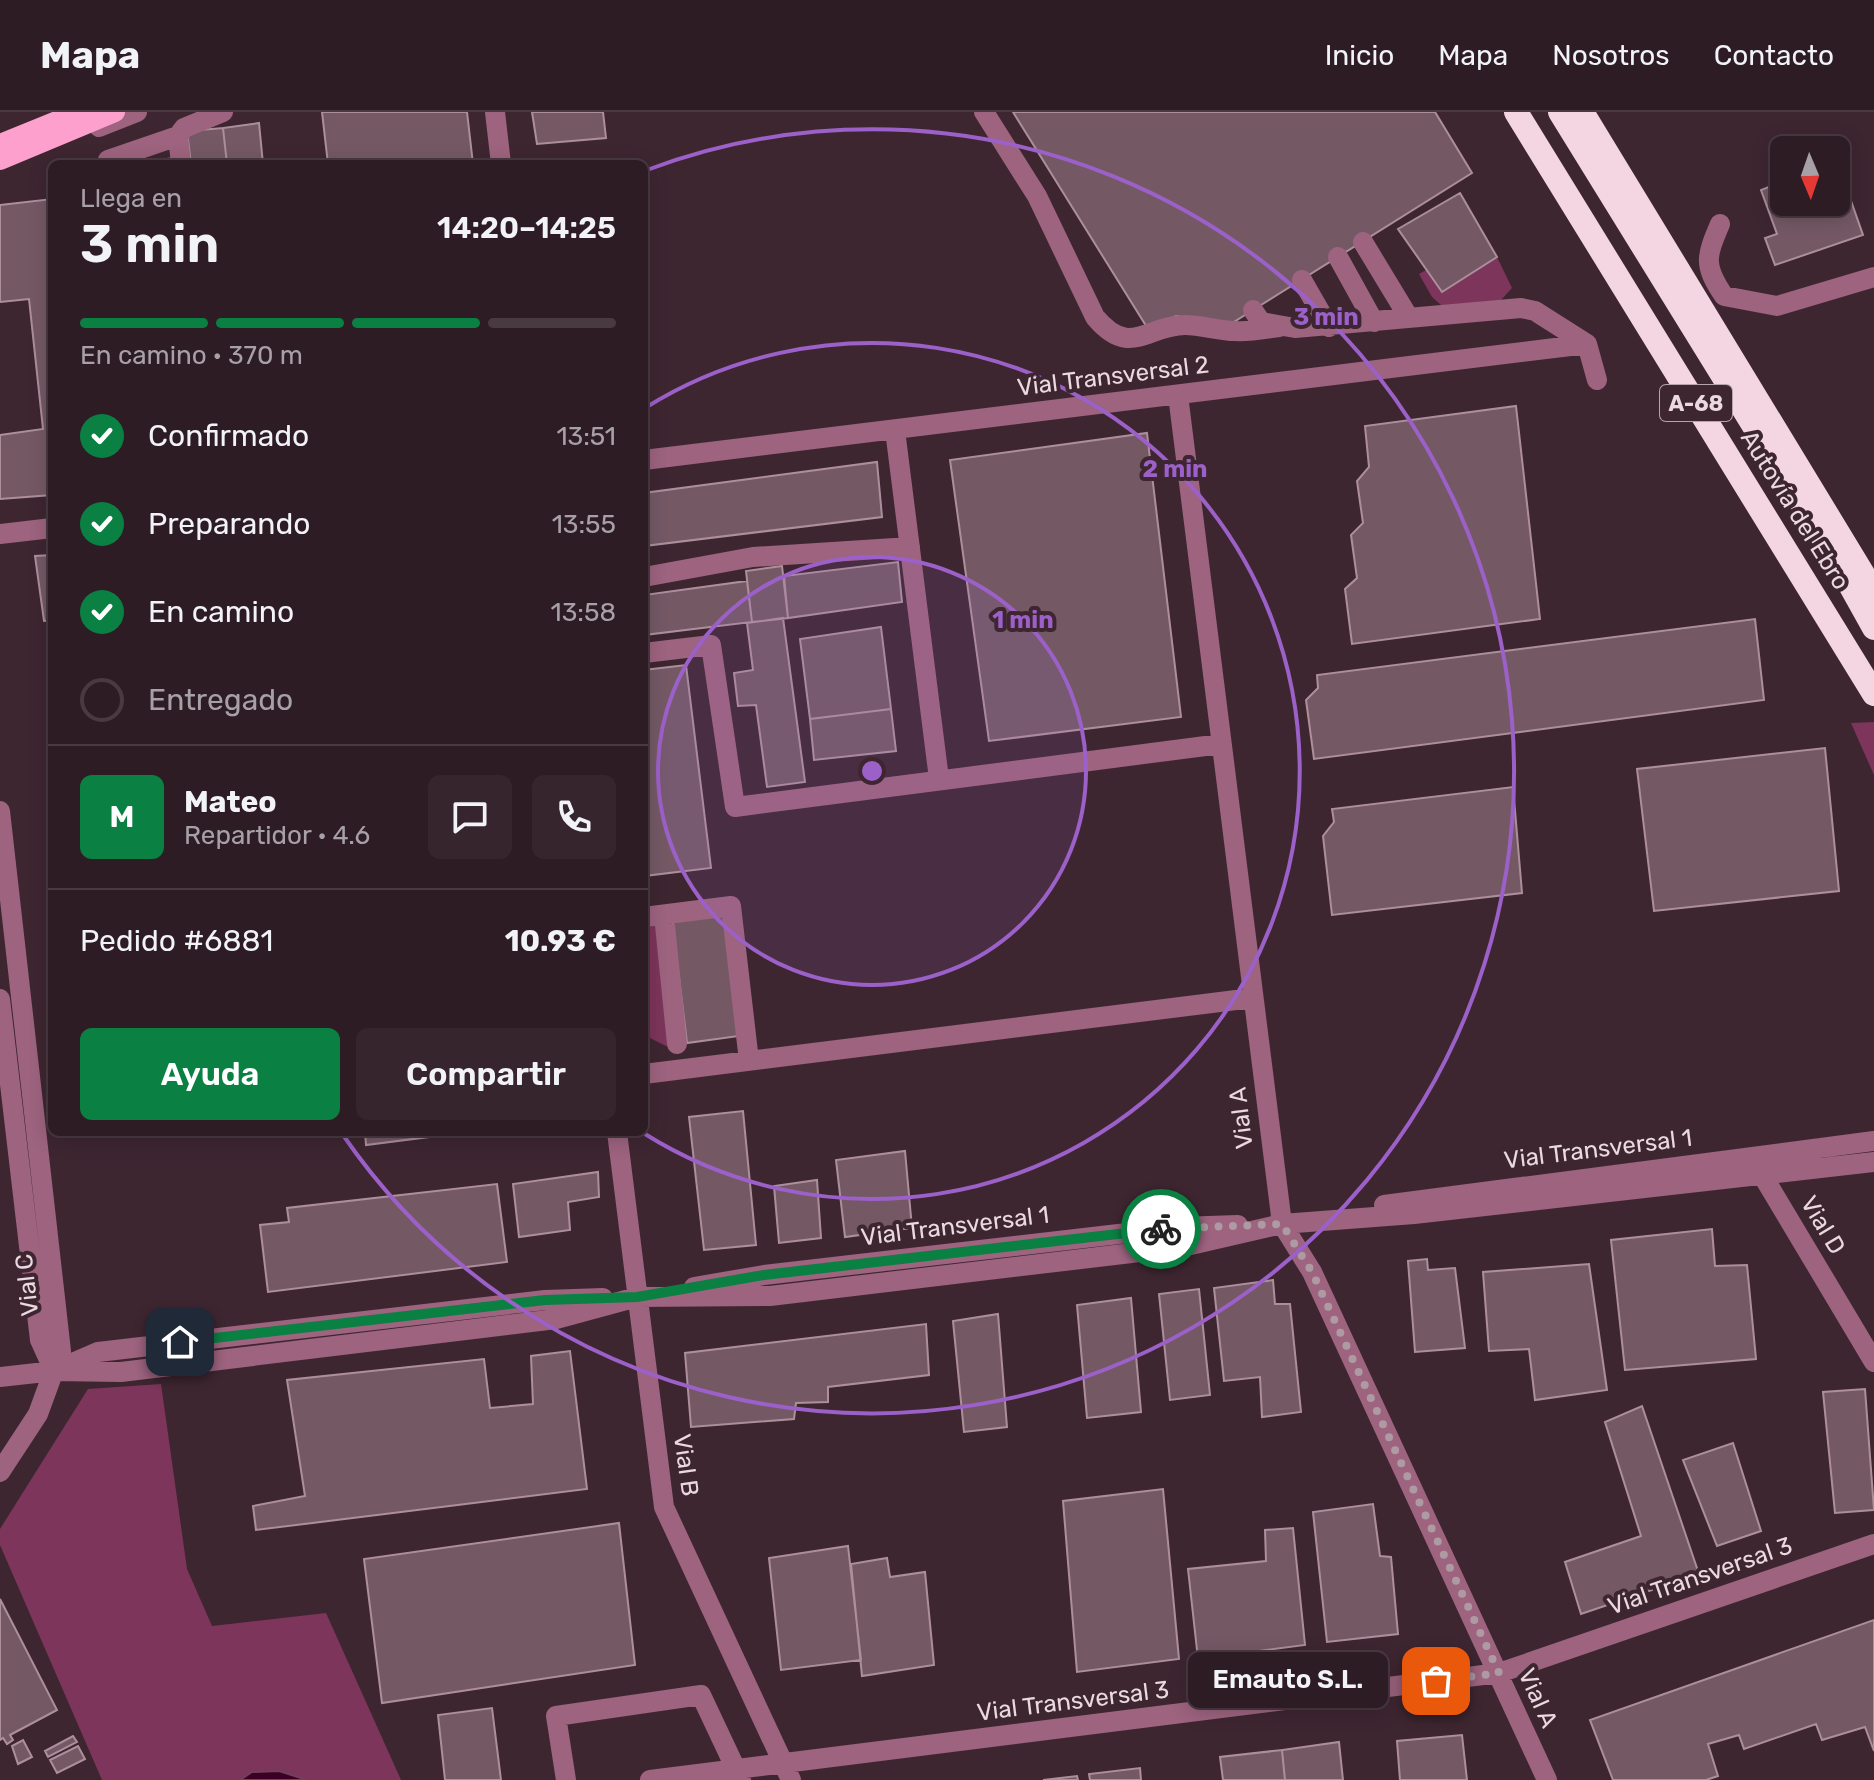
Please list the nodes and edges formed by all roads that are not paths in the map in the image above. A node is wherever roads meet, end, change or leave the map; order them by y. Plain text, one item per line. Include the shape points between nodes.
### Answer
1 (79, 112) edge
2 (137, 112) edge
3 (223, 112) edge
4 (495, 112) edge
5 (984, 112) edge
6 (1516, 112) edge
7 (1560, 112) edge
8 (1582, 112) edge
9 (110, 118) edge
10 (178, 136) junction
11 (0, 144) edge
12 (0, 160) edge
13 (181, 160) edge
14 (501, 160) edge
15 (1720, 224) dead end
16 (1363, 242) dead end
17 (1338, 257) dead end
18 (1874, 277) edge
19 (1302, 280) dead end
20 (1253, 310) dead end
21 (1409, 318) junction
22 (1374, 322) junction
23 (1279, 327) junction
24 (1329, 327) junction
25 (1587, 344) junction
26 (1597, 380) dead end
27 (1178, 395) junction
28 (895, 430) junction
29 (648, 460) edge
30 (48, 528) edge
31 (0, 534) edge
32 (910, 547) junction
33 (648, 576) edge
34 (1874, 592) edge
35 (1874, 628) edge
36 (648, 653) edge
37 (1874, 694) edge
38 (1221, 744) junction
39 (939, 779) junction
40 (0, 811) edge
41 (654, 916) edge
42 (1252, 998) junction
43 (0, 999) edge
44 (677, 1044) dead end
45 (749, 1061) junction
46 (648, 1074) edge
47 (617, 1136) edge
48 (1874, 1141) edge
49 (1750, 1156) junction
50 (1874, 1162) edge
51 (1763, 1176) junction
52 (1282, 1224) junction
53 (637, 1297) junction
54 (1874, 1362) edge
55 (54, 1371) junction
56 (0, 1377) edge
57 (0, 1472) edge
58 (1874, 1544) edge
59 (1499, 1673) junction
60 (787, 1772) edge
61 (738, 1775) edge
62 (566, 1780) edge
63 (650, 1780) edge
64 (1547, 1780) edge

1 - 11 main road
2 - 9 street
3 - 10 street via 184,128
4 - 14 street
5 - 23 street via 1037,196 1105,330 1142,339 1183,325 1233,331
6 - 37 highway, Autovía del Ebro / A-68
7 - 35 highway, Autovía del Ebro / A-68
8 - 34 highway
9 - 10 street via 115,158
9 - 12 main road
10 - 13 street
15 - 18 street via 1706,255 1724,296 1777,306
16 - 21 street
17 - 22 street
19 - 24 street
20 - 23 street via 1261,322
21 - 22 street
21 - 25 street via 1521,308 1535,311
22 - 24 street
23 - 24 street
25 - 26 street
25 - 27 street, Vial Transversal 2
27 - 28 street, Vial Transversal 2
27 - 38 street, Vial A
28 - 29 street, Vial Transversal 2
28 - 32 street
30 - 31 street
32 - 33 street via 753,557
32 - 39 street
36 - 39 street via 711,645 735,807
38 - 39 street
38 - 42 street, Vial A
40 - 55 street, Vial C via 61,1351
41 - 44 street
41 - 45 street via 731,906
42 - 45 street
42 - 52 street, Vial A
43 - 55 street, Vial C via 40,1340
45 - 46 street
47 - 53 street, Vial B
48 - 49 street, Vial Transversal 1
49 - 51 street, Vial D
49 - 52 street, Vial Transversal 1 via 1430,1197
50 - 51 street, Vial Transversal 1
51 - 52 street, Vial Transversal 1
51 - 54 street, Vial D
52 - 53 street, Vial Transversal 1 via 1182,1247 802,1292
52 - 59 street, Vial A via 1312,1272
53 - 55 street, Vial Transversal 1 via 556,1319 121,1372
53 - 60 street, Vial B via 664,1507
55 - 56 street, Vial Transversal 1
55 - 57 street, Vial C via 38,1414
58 - 59 street, Vial Transversal 3
59 - 60 street, Vial Transversal 3
59 - 64 street, Vial A
60 - 61 street, Vial Transversal 3
61 - 62 street via 701,1695 556,1716
61 - 63 street, Vial Transversal 3

